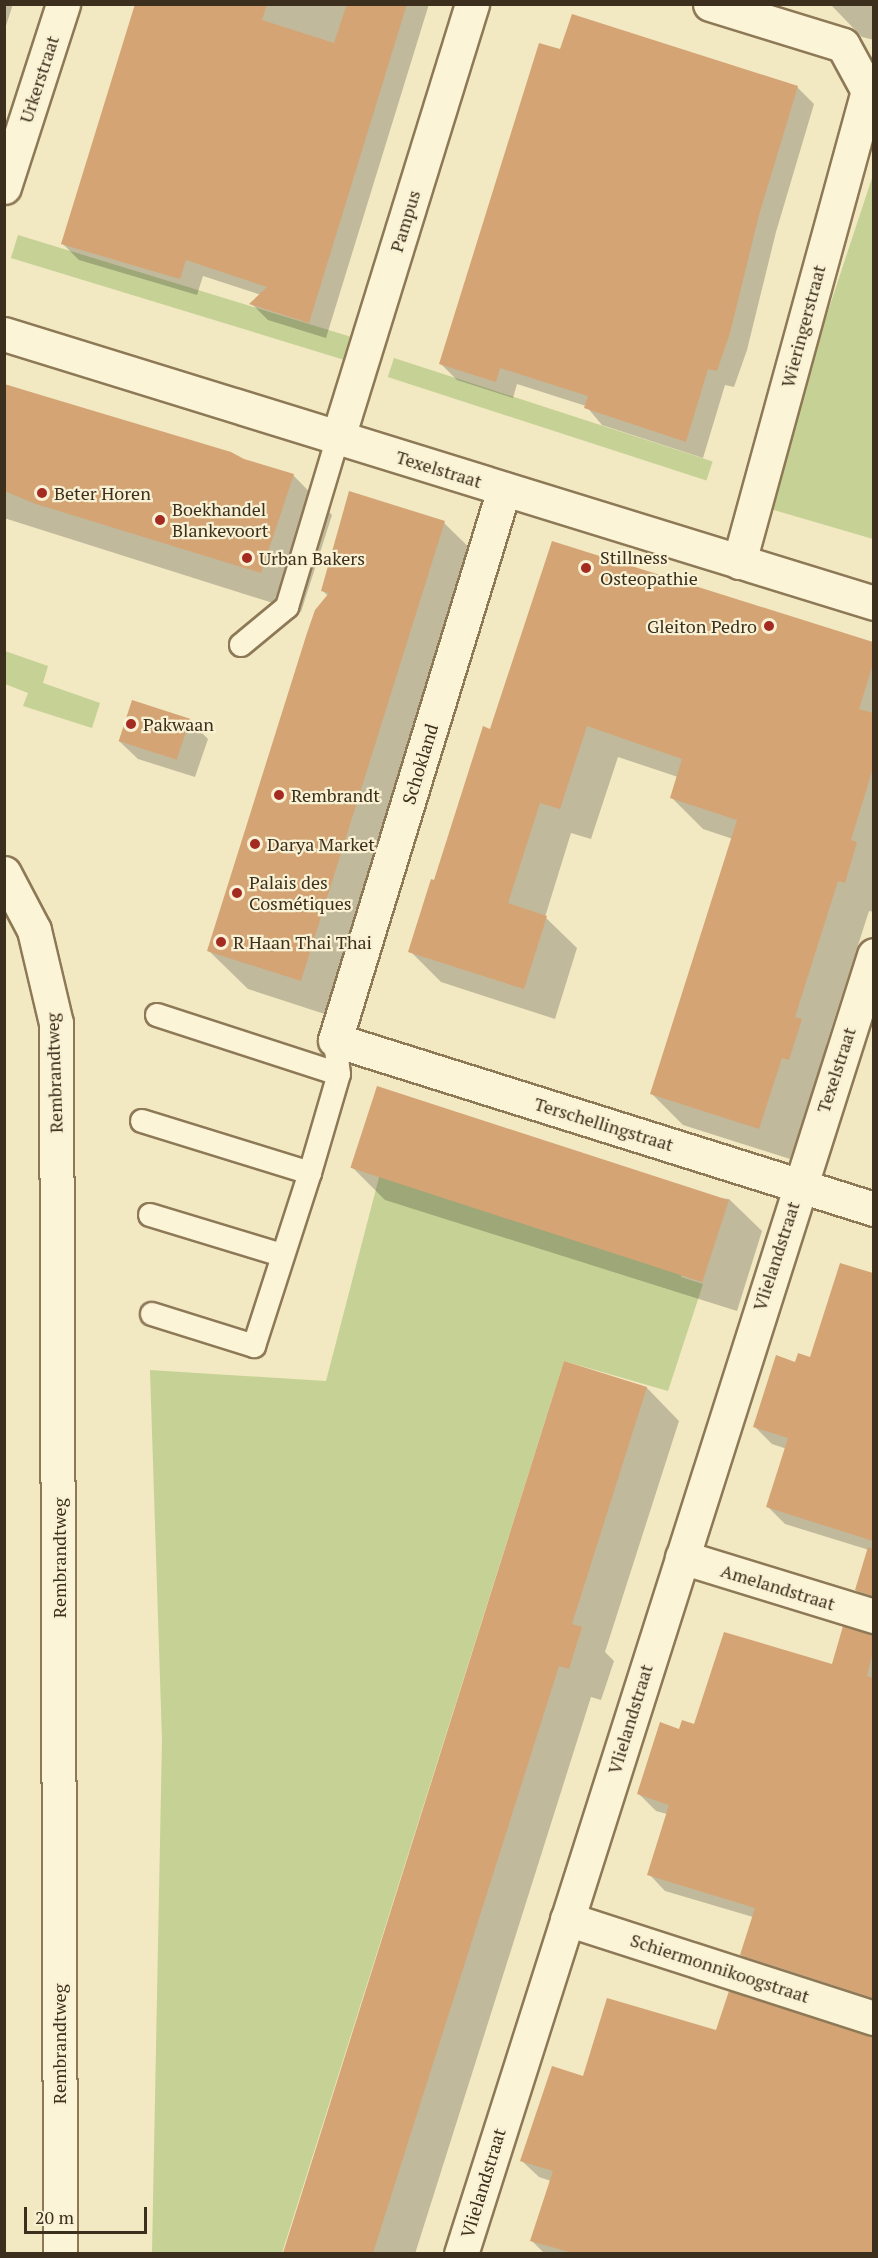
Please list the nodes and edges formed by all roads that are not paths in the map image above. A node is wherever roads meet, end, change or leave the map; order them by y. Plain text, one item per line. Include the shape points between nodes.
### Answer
1 (63, 4) edge
2 (472, 4) edge
3 (710, 4) edge
4 (871, 92) edge
5 (4, 187) edge
6 (4, 334) edge
7 (338, 437) junction
8 (504, 489) junction
9 (739, 562) junction
10 (873, 603) edge
11 (241, 645) dead end
12 (4, 873) edge
13 (873, 955) edge
14 (157, 1014) dead end
15 (335, 1040) junction
16 (339, 1074) junction
17 (142, 1121) dead end
18 (310, 1173) junction
19 (799, 1185) junction
20 (873, 1209) edge
21 (150, 1215) dead end
22 (282, 1255) junction
23 (152, 1314) dead end
24 (681, 1557) junction
25 (873, 1616) edge
26 (567, 1919) junction
27 (873, 2018) edge
28 (60, 2253) edge
29 (461, 2253) edge

1 - 5 street, Urkerstraat
2 - 7 street, Pampus
3 - 4 street via 843,45
4 - 9 street, Wieringerstraat
6 - 7 street, Texelstraat
7 - 8 street, Texelstraat
7 - 11 lane via 287,607
8 - 9 street, Texelstraat
8 - 15 street, Schokland
9 - 10 street, Texelstraat
12 - 28 street, Rembrandtweg via 33,930 56,1023
13 - 19 street, Texelstraat
14 - 16 lane
15 - 16 lane
15 - 19 street, Terschellingstraat
16 - 18 lane
17 - 18 lane
18 - 22 lane
19 - 20 street, Terschellingstraat
19 - 24 street, Vlielandstraat
21 - 22 lane
22 - 23 lane via 254,1346
24 - 25 street, Amelandstraat
24 - 26 street, Vlielandstraat
26 - 27 street, Schiermonnikoogstraat
26 - 29 street, Vlielandstraat

